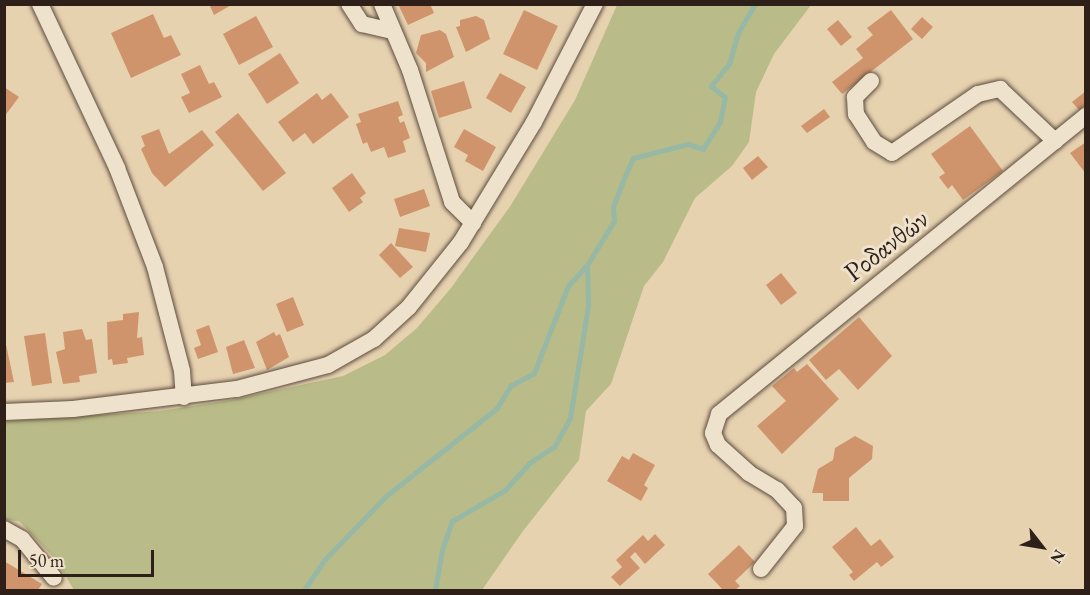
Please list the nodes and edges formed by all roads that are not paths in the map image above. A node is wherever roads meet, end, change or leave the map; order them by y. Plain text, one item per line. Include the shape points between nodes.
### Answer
1 (40, 4) edge
2 (349, 4) edge
3 (382, 4) edge
4 (595, 4) edge
5 (393, 31) junction
6 (871, 81) dead end
7 (1086, 116) edge
8 (1055, 141) junction
9 (473, 223) junction
10 (184, 397) junction
11 (4, 412) edge
12 (4, 529) edge
13 (761, 569) dead end
14 (54, 579) dead end

1 - 10 street via 113,158 155,267 182,371
2 - 5 street via 362,24
3 - 5 street
4 - 9 street via 534,122
5 - 9 street via 414,81 452,202
6 - 8 street via 855,98 856,114 874,142 892,153 978,94 1000,89
7 - 8 street, Ροδανθών
8 - 13 street, Ροδανθών via 719,414 713,433 718,446 749,473 777,489 794,508 795,526
9 - 10 street via 410,307 374,339 328,365 282,380
10 - 11 street
12 - 14 street via 22,539

